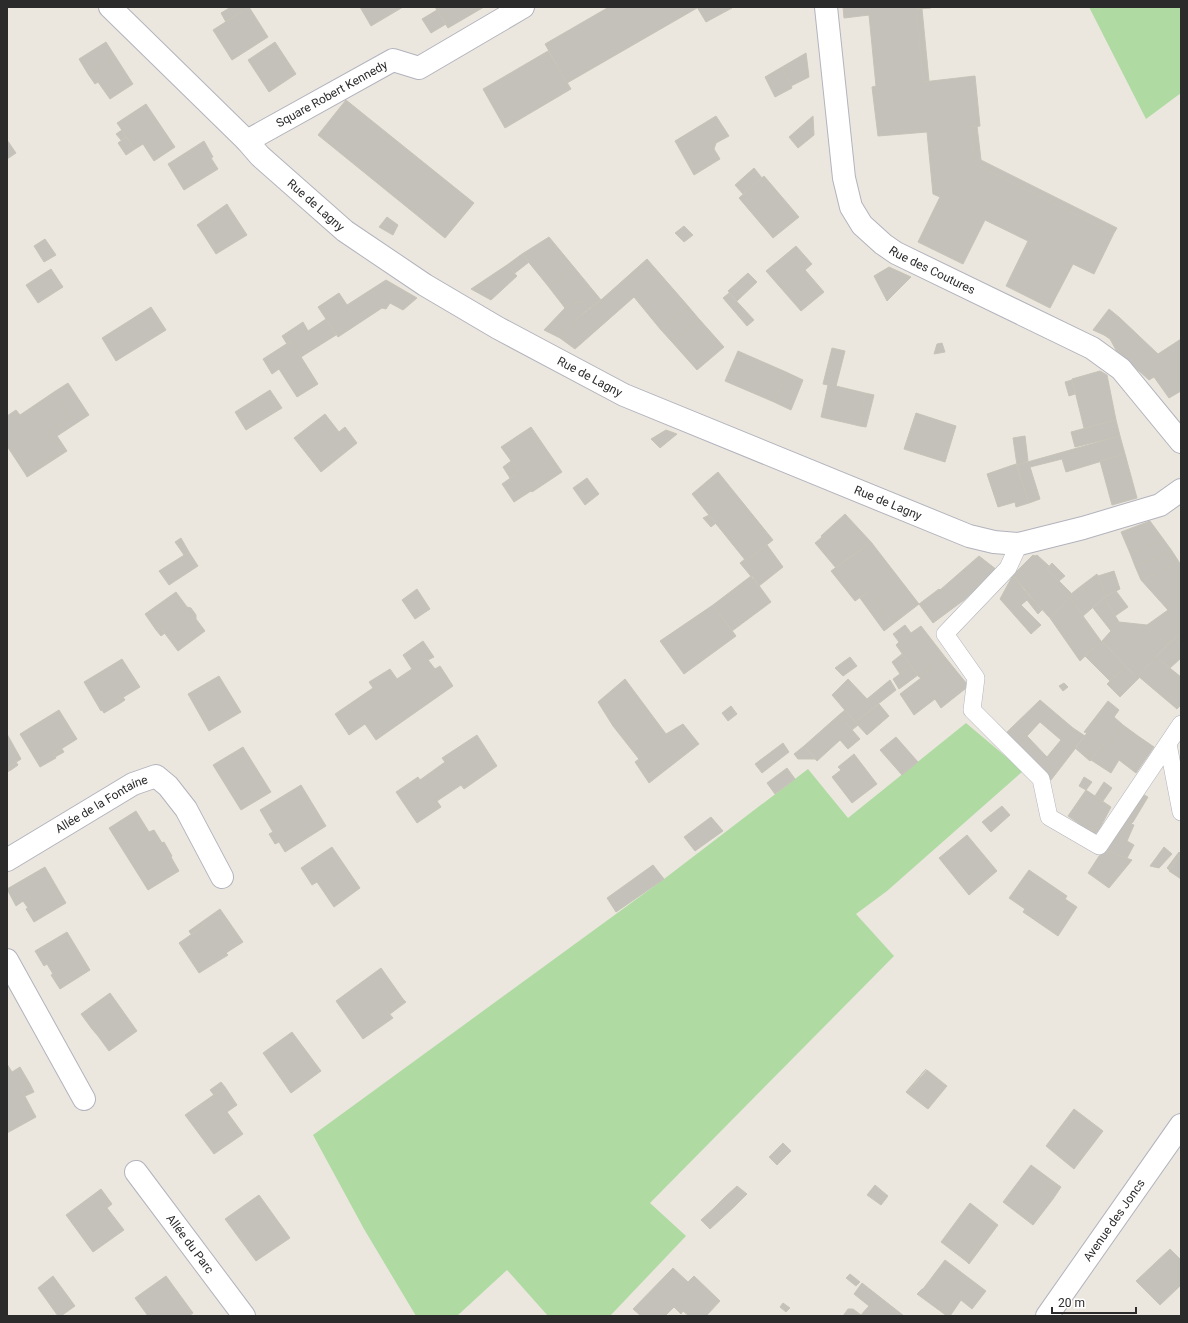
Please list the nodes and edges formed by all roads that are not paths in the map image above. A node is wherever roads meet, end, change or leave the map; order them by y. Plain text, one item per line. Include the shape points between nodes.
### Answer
1 (110, 7) edge
2 (523, 7) edge
3 (826, 7) edge
4 (247, 141) junction
5 (1181, 442) edge
6 (1181, 490) edge
7 (1019, 544) junction
8 (1181, 724) edge
9 (1168, 744) junction
10 (1181, 812) edge
11 (7, 860) edge
12 (222, 877) dead end
13 (7, 960) edge
14 (84, 1099) dead end
15 (1181, 1125) edge
16 (136, 1172) dead end
17 (244, 1316) edge
18 (1047, 1316) edge

1 - 4 street, Rue de Lagny
2 - 4 street, Square Robert Kennedy via 419,68 393,60
3 - 5 street, Rue des Coutures via 844,178 851,207 862,225 896,253 1092,348 1121,369
4 - 7 street, Rue de Lagny via 260,156 345,231 419,281 498,328 624,395 969,536
6 - 7 street, Rue de Lagny via 1160,505
7 - 9 lane via 1008,568 945,634 976,678 972,710 1041,779 1049,817 1099,846
8 - 9 lane
9 - 10 lane
11 - 12 street, Allée de la Fontaine via 136,782 156,776 168,786 186,809
13 - 14 street
15 - 18 street, Avenue des Joncs
16 - 17 street, Allée du Parc

